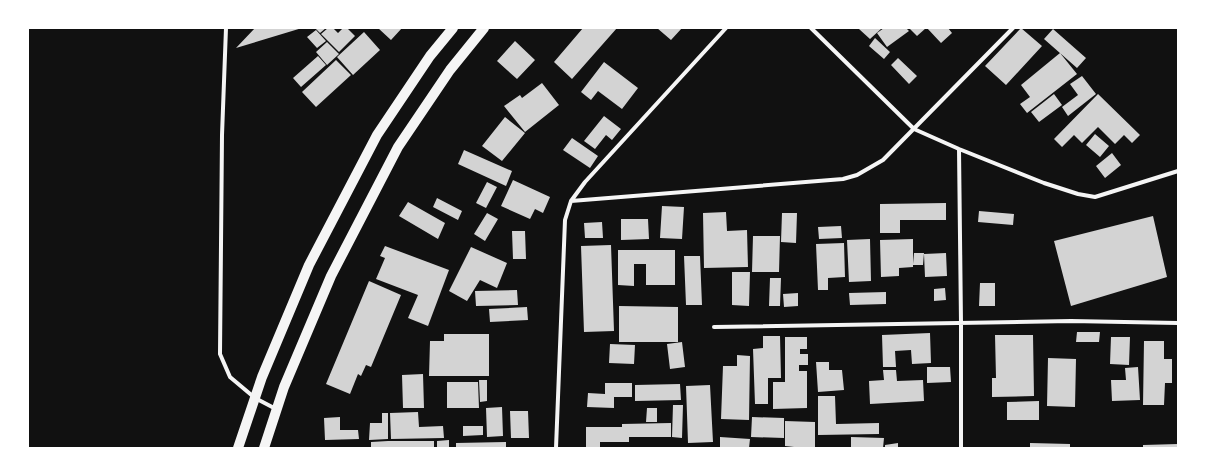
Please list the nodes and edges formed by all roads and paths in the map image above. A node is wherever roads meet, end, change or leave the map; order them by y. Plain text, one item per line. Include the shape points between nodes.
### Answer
1 (226, 28) edge
2 (453, 28) edge
3 (484, 28) edge
4 (726, 28) edge
5 (811, 28) edge
6 (1013, 28) edge
7 (914, 129) junction
8 (959, 149) junction
9 (1178, 171) edge
10 (571, 201) junction
11 (961, 323) junction
12 (1178, 323) edge
13 (714, 327) dead end
14 (255, 398) junction
15 (277, 409) junction
16 (238, 448) edge
17 (264, 448) edge
18 (556, 448) edge
19 (961, 448) edge

1 - 14 street via 222,135 220,354 230,377
2 - 14 main road via 430,56 377,134 309,265
3 - 15 main road via 450,70 398,147 331,276
4 - 10 street via 585,182
5 - 7 street
6 - 7 street
7 - 8 street
7 - 10 street via 883,160 857,175 843,178
8 - 9 street via 1044,183 1095,198
8 - 11 street
10 - 18 street via 566,220
11 - 12 street
11 - 13 street
11 - 19 street
14 - 15 street
14 - 16 main road
15 - 17 main road

